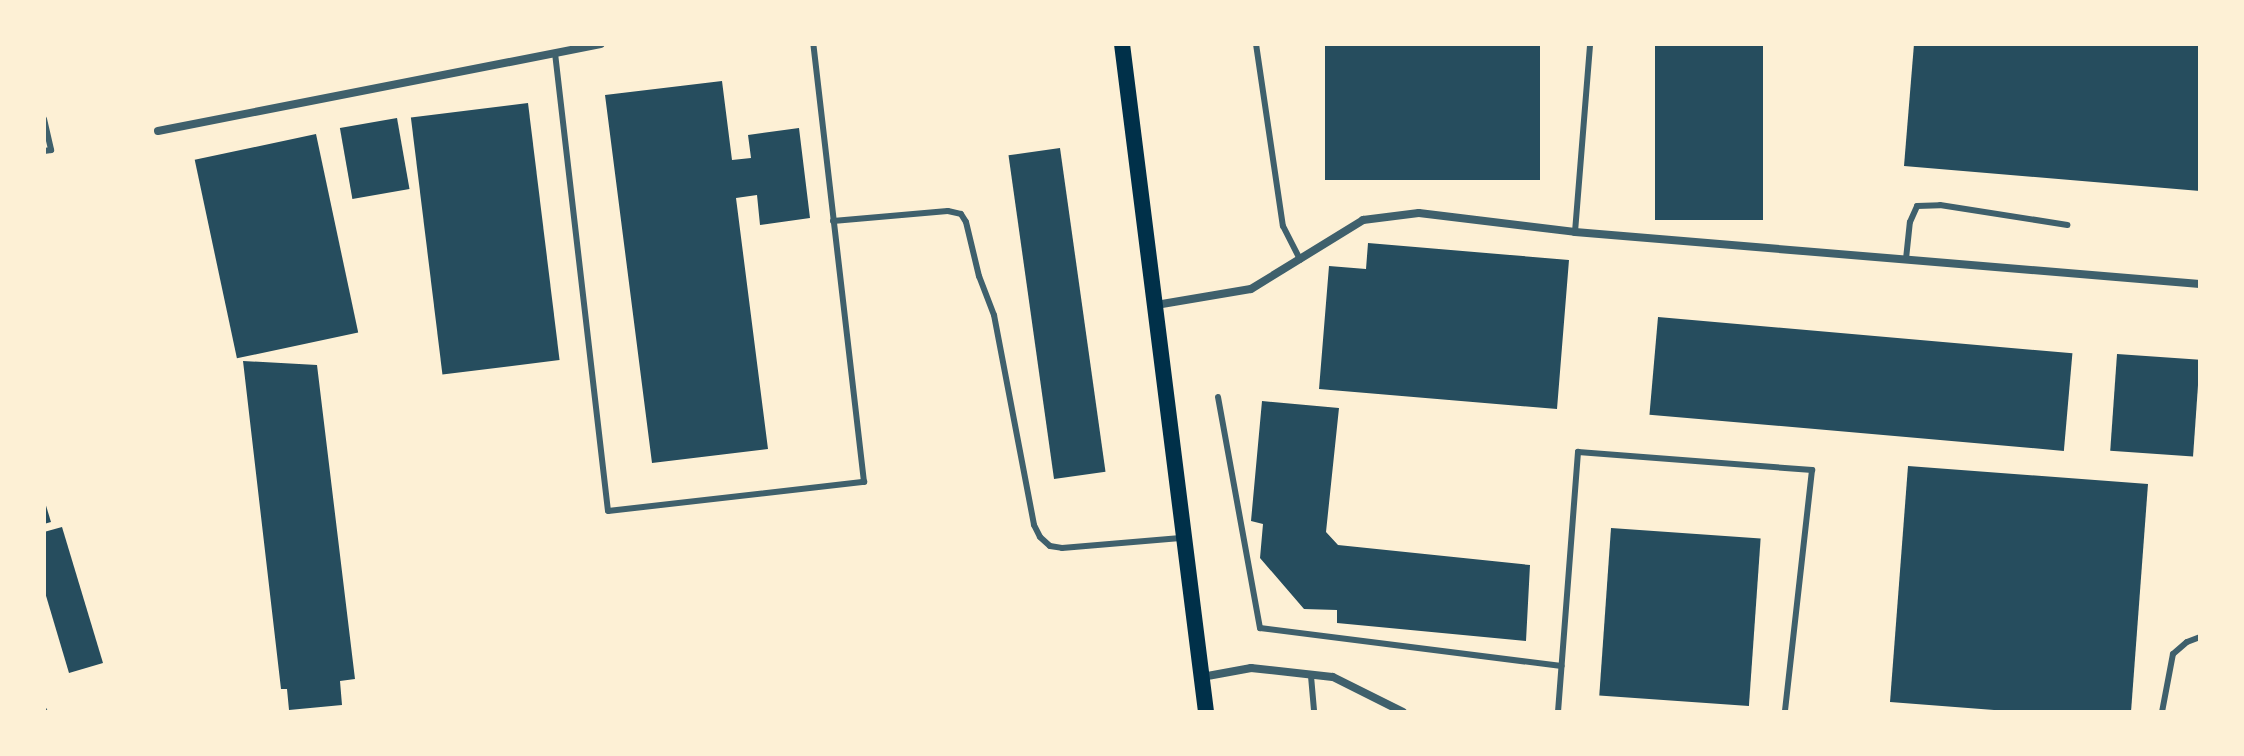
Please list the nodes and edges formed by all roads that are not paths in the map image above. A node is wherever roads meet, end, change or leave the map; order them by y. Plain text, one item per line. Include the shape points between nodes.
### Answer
1 (601, 44) edge
2 (813, 44) edge
3 (1122, 44) edge
4 (1256, 44) edge
5 (1590, 44) edge
6 (555, 53) junction
7 (44, 119) edge
8 (158, 131) dead end
9 (44, 151) edge
10 (833, 221) junction
11 (2067, 225) dead end
12 (1575, 232) junction
13 (1906, 259) junction
14 (1300, 260) junction
15 (2200, 284) edge
16 (1156, 305) junction
17 (1218, 397) dead end
18 (1184, 537) junction
19 (2200, 637) edge
20 (1562, 666) junction
21 (1311, 676) junction
22 (1202, 677) junction
23 (1206, 712) edge
24 (1314, 712) edge
25 (1403, 712) edge
26 (1558, 712) edge
27 (1785, 712) edge
28 (2162, 712) edge

1 - 6 street
2 - 10 lane
3 - 16 main road
4 - 14 lane via 1283,226
5 - 12 lane
6 - 8 street
6 - 10 lane via 608,511 864,482
7 - 9 lane via 51,150
10 - 18 lane via 961,214 994,315 1040,537 1062,548
11 - 13 lane via 1917,206
12 - 13 street
12 - 14 street via 1391,214 1363,220
13 - 15 street
14 - 16 street via 1251,289
16 - 18 main road
17 - 20 lane via 1260,628
18 - 22 main road
19 - 28 lane via 2173,654
20 - 26 lane
20 - 27 lane via 1578,452 1812,470
21 - 22 street via 1251,668
21 - 24 lane
21 - 25 street via 1333,677
22 - 23 main road

